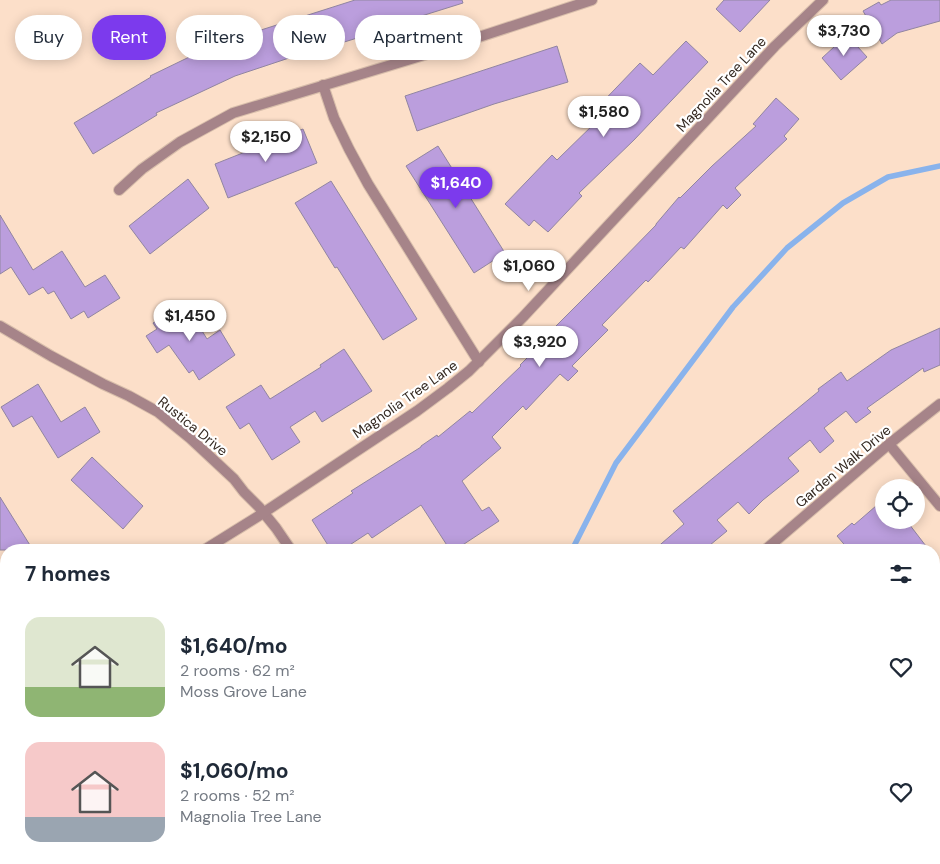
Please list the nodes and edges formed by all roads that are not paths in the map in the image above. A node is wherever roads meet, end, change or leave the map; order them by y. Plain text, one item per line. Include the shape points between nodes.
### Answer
1 (592, 0) edge
2 (823, 0) edge
3 (323, 85) junction
4 (119, 190) dead end
5 (0, 326) edge
6 (479, 362) junction
7 (940, 404) edge
8 (889, 444) junction
9 (940, 506) edge
10 (263, 512) junction
11 (213, 544) edge
12 (287, 544) edge
13 (772, 544) edge

1 - 3 street
2 - 6 street, Magnolia Tree Lane via 775,46
3 - 4 street via 233,113 180,142
3 - 6 street via 334,118 368,184
5 - 10 street, Rustica Drive via 158,412 215,460
6 - 10 street, Magnolia Tree Lane via 417,411
7 - 8 street, Garden Walk Drive
8 - 9 street
8 - 13 street, Garden Walk Drive
10 - 11 street, Magnolia Tree Lane
10 - 12 street, Rustica Drive

